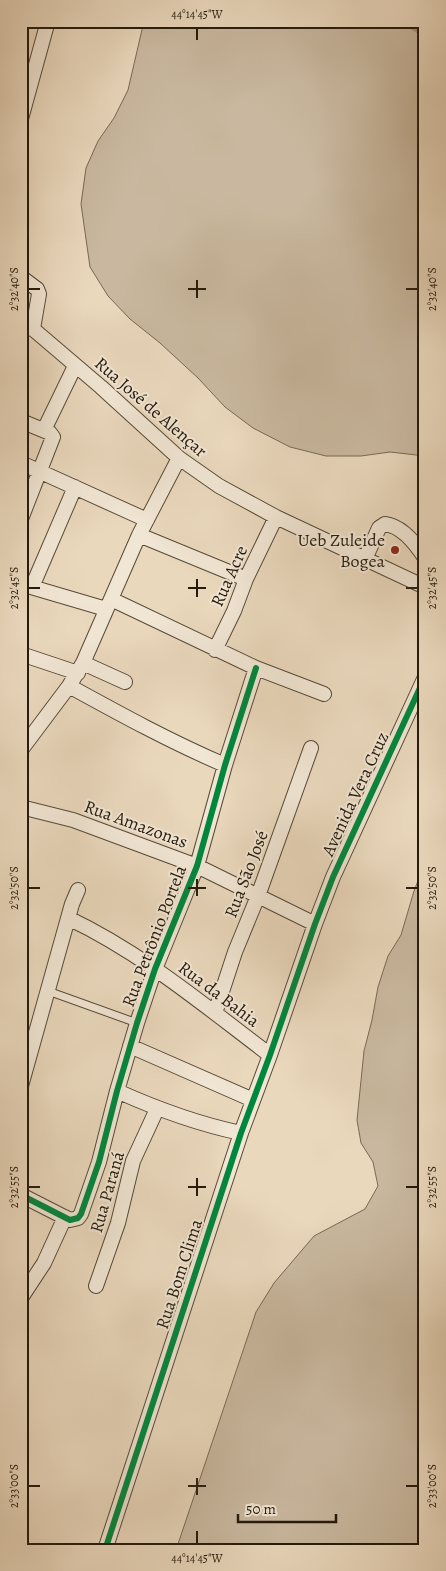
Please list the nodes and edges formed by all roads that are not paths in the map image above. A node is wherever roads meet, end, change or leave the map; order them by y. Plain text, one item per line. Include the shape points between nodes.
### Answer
1 (48, 21) edge
2 (21, 119) edge
3 (21, 277) edge
4 (27, 328) edge
5 (75, 366) junction
6 (21, 421) edge
7 (44, 430) junction
8 (179, 458) junction
9 (21, 463) edge
10 (40, 471) junction
11 (75, 487) junction
12 (276, 517) junction
13 (21, 519) edge
14 (147, 520) junction
15 (139, 535) junction
16 (425, 558) edge
17 (365, 559) junction
18 (246, 579) junction
19 (24, 586) edge
20 (425, 587) edge
21 (108, 604) junction
22 (215, 650) junction
23 (21, 654) edge
24 (81, 668) junction
25 (261, 670) junction
26 (425, 677) edge
27 (125, 682) dead end
28 (69, 686) junction
29 (324, 694) dead end
30 (311, 748) dead end
31 (21, 750) edge
32 (225, 765) junction
33 (21, 808) edge
34 (197, 866) junction
35 (78, 890) dead end
36 (258, 896) junction
37 (68, 918) junction
38 (315, 924) junction
39 (155, 969) junction
40 (48, 991) junction
41 (215, 1013) junction
42 (137, 1023) junction
43 (130, 1046) junction
44 (270, 1055) junction
45 (21, 1086) edge
46 (117, 1090) junction
47 (253, 1100) junction
48 (157, 1109) junction
49 (241, 1133) junction
50 (21, 1196) edge
51 (65, 1217) junction
52 (96, 1286) dead end
53 (21, 1298) edge
54 (105, 1550) edge

1 - 2 street
3 - 4 street via 39,294
4 - 5 street, Rua José de Alençar
5 - 7 street
5 - 8 street, Rua José de Alençar
6 - 7 street
7 - 10 street via 53,439
8 - 12 street, Rua José de Alençar via 219,486
8 - 14 street
9 - 10 street
10 - 11 street
10 - 13 street
11 - 14 street
11 - 19 street
12 - 17 street, Rua José de Alençar
12 - 18 street, Rua Acre
14 - 15 street
15 - 18 street
15 - 21 street
16 - 17 street via 402,532 385,524 379,528
17 - 20 street, Rua José de Alençar
18 - 22 street, Rua Acre
19 - 21 street
21 - 22 street
21 - 24 street
22 - 25 street
23 - 24 street
24 - 27 street
24 - 28 street
25 - 29 street
25 - 32 street, Rua Petrônio Portela
26 - 38 street, Avenida Vera Cruz via 332,877
28 - 31 street
28 - 32 street via 152,732
30 - 36 street, Rua São José
32 - 34 street, Rua Petrônio Portela
33 - 34 street, Rua Amazonas via 74,820
34 - 36 street, Rua Amazonas
34 - 39 street, Rua Petrônio Portela
35 - 37 street
36 - 38 street, Rua Amazonas
36 - 41 street, Rua São José
37 - 39 street, Rua da Bahia
37 - 40 street
38 - 44 street, Rua Bom Clima
39 - 41 street, Rua da Bahia
39 - 42 street, Rua Petrônio Portela
40 - 42 lane
40 - 45 street
41 - 44 street, Rua da Bahia
42 - 43 street, Rua Petrônio Portela
43 - 46 street, Rua Petrônio Portela
43 - 47 street
44 - 47 street, Rua Bom Clima
46 - 48 street
46 - 51 street, Rua Petrônio Portela via 99,1162 81,1214 74,1220
47 - 49 street, Rua Bom Clima
48 - 49 street
48 - 52 street, Rua Paraná via 133,1161 118,1223
49 - 54 street, Rua Bom Clima
50 - 51 street
51 - 53 street via 44,1263

